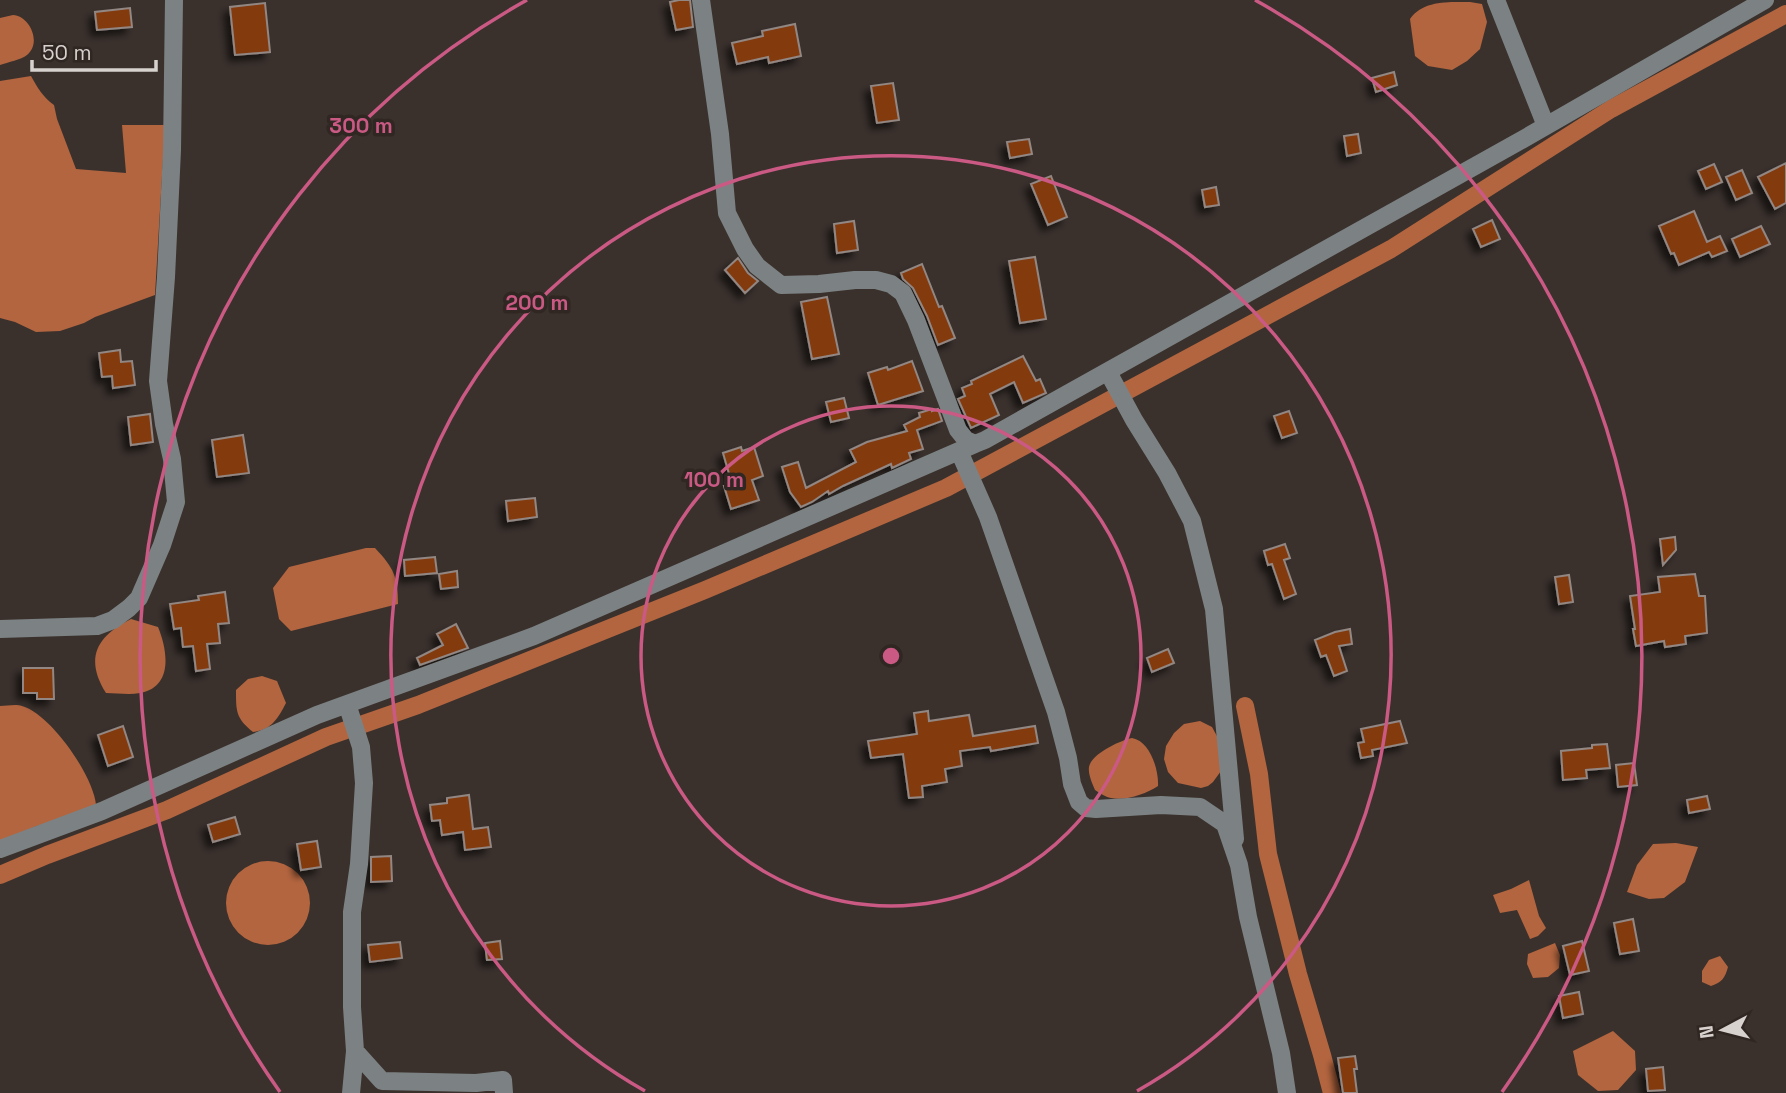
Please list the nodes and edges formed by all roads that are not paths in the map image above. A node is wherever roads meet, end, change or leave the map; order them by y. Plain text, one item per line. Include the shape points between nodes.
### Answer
1 (174, 0) edge
2 (701, 0) edge
3 (1496, 0) edge
4 (1765, 0) edge
5 (1546, 126) junction
6 (1108, 372) junction
7 (967, 447) junction
8 (0, 629) edge
9 (347, 704) junction
10 (0, 849) edge
11 (1237, 860) junction
12 (355, 1051) junction
13 (351, 1093) edge
14 (504, 1093) edge
15 (1287, 1093) edge

1 - 8 street via 171,175 158,381 176,502 139,598 113,620 97,626
2 - 7 street via 727,213 745,249 781,285 876,280 902,293
3 - 5 street
4 - 5 street
5 - 6 street
6 - 7 street
6 - 11 street via 1192,521 1214,609
7 - 9 street via 534,636
7 - 11 street via 1056,712 1079,802 1096,809 1200,807 1225,824
9 - 10 street via 102,811
9 - 12 street via 361,747 364,783 352,912
11 - 15 street
12 - 13 street
12 - 14 street via 382,1081 503,1080

